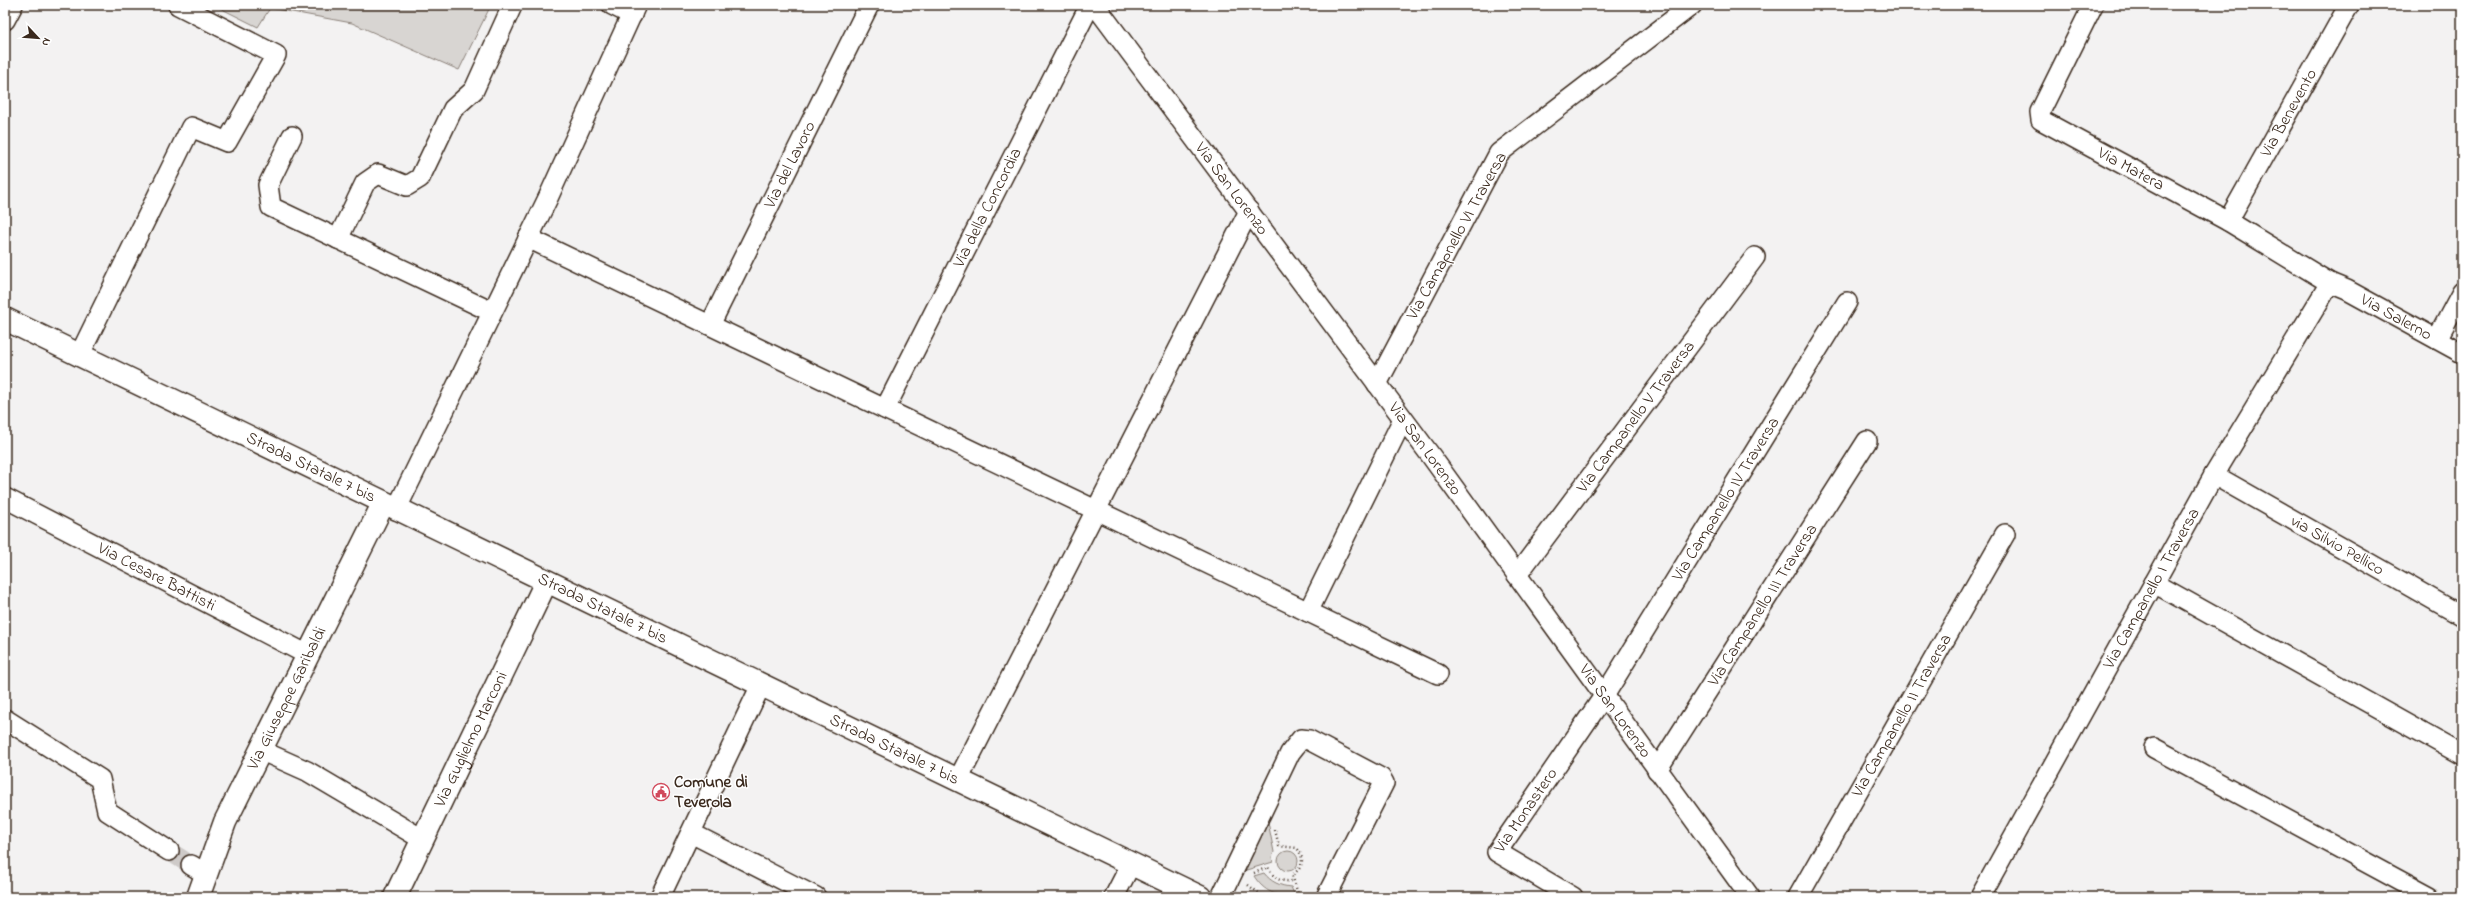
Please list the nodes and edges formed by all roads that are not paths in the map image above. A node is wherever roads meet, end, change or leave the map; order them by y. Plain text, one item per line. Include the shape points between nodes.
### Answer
1 (13, 5) edge
2 (178, 5) edge
3 (612, 5) edge
4 (869, 5) edge
5 (1090, 5) edge
6 (1096, 5) edge
7 (1692, 5) edge
8 (2093, 5) edge
9 (2349, 5) edge
10 (512, 6) dead end
11 (634, 10) edge
12 (5, 20) edge
13 (292, 136) dead end
14 (1249, 211) junction
15 (2228, 221) junction
16 (528, 238) junction
17 (338, 239) junction
18 (1755, 257) dead end
19 (2330, 283) junction
20 (2462, 292) edge
21 (1847, 302) dead end
22 (492, 312) junction
23 (5, 319) edge
24 (710, 326) junction
25 (2437, 338) junction
26 (2462, 353) edge
27 (79, 356) junction
28 (1377, 384) junction
29 (885, 409) junction
30 (1403, 419) junction
31 (1867, 441) dead end
32 (2214, 475) junction
33 (5, 498) edge
34 (389, 507) junction
35 (1096, 510) junction
36 (2005, 534) dead end
37 (1517, 575) junction
38 (546, 582) junction
39 (2154, 583) junction
40 (1308, 612) junction
41 (2462, 616) edge
42 (308, 655) junction
43 (1438, 674) dead end
44 (761, 685) junction
45 (1604, 696) junction
46 (5, 719) edge
47 (2154, 748) dead end
48 (260, 750) junction
49 (2462, 755) edge
50 (1658, 770) junction
51 (958, 780) junction
52 (691, 833) junction
53 (422, 839) junction
54 (169, 851) tunnel mouth
55 (1131, 864) junction
56 (198, 897) edge
57 (395, 897) edge
58 (660, 897) edge
59 (816, 897) edge
60 (1114, 897) edge
61 (1200, 897) edge
62 (1221, 897) edge
63 (1326, 897) edge
64 (1573, 897) edge
65 (1750, 897) edge
66 (1798, 897) edge
67 (1980, 897) edge
68 (2430, 897) edge

1 - 12 street
2 - 27 street via 276,55 227,142 191,127
3 - 11 street
4 - 24 street, Via del Lavoro
5 - 29 street, Via della Concordia
6 - 14 street, Via San Lorenzo
7 - 28 street, Via Camapnello VI Traversa via 1499,153
8 - 15 street, Via Matera via 2040,112 2041,120
9 - 15 street, Via Benevento
10 - 17 street via 474,90 453,109 420,178 407,186 378,174 365,183
11 - 16 street
13 - 17 street via 268,185 271,207
14 - 28 street, Via San Lorenzo
14 - 35 street
15 - 19 street, Via Matera
16 - 22 street
16 - 24 street
17 - 22 street
18 - 37 street, Via Campanello V Traversa
19 - 25 street, Via Salerno
19 - 32 street, Via Campanello I Traversa
20 - 25 street
21 - 45 street, Via Campanello IV Traversa
22 - 34 street
23 - 27 main road, Strada Statale 7 bis
24 - 29 street
25 - 26 street, Via Salerno
27 - 34 main road, Strada Statale 7 bis
28 - 30 street, Via San Lorenzo
29 - 35 street
30 - 37 street, Via San Lorenzo
30 - 40 street
31 - 50 street, Via Campanello III Traversa
32 - 39 street, Via Campanello I Traversa
32 - 41 street, via Silvio Pellico
33 - 42 street, Via Cesare Battisti
34 - 38 main road, Strada Statale 7 bis
34 - 42 main road, Via Giuseppe Garibaldi
35 - 40 street
35 - 51 street
36 - 66 street, Via Campanello II Traversa
37 - 45 street, Via San Lorenzo
38 - 44 main road, Strada Statale 7 bis
38 - 53 main road, Via Guglielmo Marconi
39 - 49 street
39 - 67 street, Via Campanello I Traversa
40 - 43 street
42 - 48 main road, Via Giuseppe Garibaldi
44 - 51 main road, Strada Statale 7 bis
44 - 52 street
45 - 50 street, Via San Lorenzo
45 - 64 street, Via Monastero via 1497,852
46 - 54 street via 100,779 107,811
47 - 68 street
48 - 53 street via 307,771
48 - 56 main road, Via Giuseppe Garibaldi via 198,870
50 - 65 street, Via San Lorenzo
51 - 55 main road, Strada Statale 7 bis
52 - 58 street
52 - 59 street
53 - 57 main road, Via Guglielmo Marconi
55 - 60 street
55 - 61 main road, Strada Statale 7 bis
62 - 63 street via 1290,752 1302,739 1309,740 1381,778 1384,783

